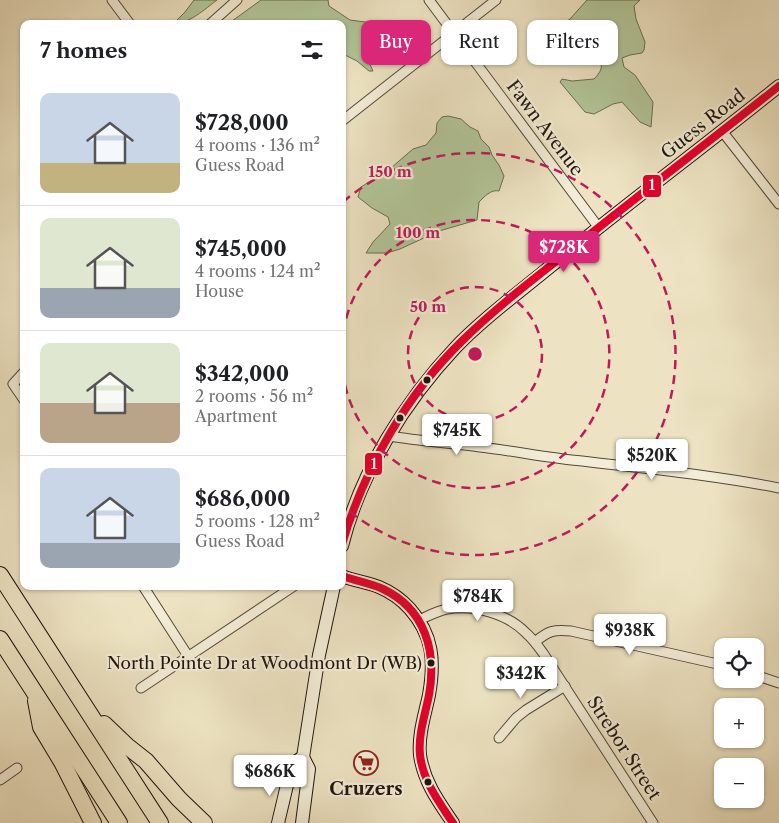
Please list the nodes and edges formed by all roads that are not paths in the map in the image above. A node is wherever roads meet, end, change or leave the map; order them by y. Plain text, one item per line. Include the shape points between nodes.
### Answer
1 (112, 0) edge
2 (237, 0) edge
3 (429, 0) edge
4 (496, 0) edge
5 (127, 20) edge
6 (214, 20) edge
7 (444, 20) edge
8 (471, 20) edge
9 (441, 43) edge
10 (478, 65) edge
11 (779, 86) edge
12 (346, 118) edge
13 (722, 131) junction
14 (779, 204) edge
15 (599, 228) junction
16 (20, 376) edge
17 (20, 394) edge
18 (390, 436) junction
19 (779, 488) edge
20 (346, 533) edge
21 (0, 575) edge
22 (346, 577) edge
23 (146, 590) edge
24 (288, 590) edge
25 (333, 590) edge
26 (419, 620) junction
27 (0, 639) edge
28 (534, 642) junction
29 (188, 656) junction
30 (714, 663) edge
31 (764, 678) edge
32 (779, 683) edge
33 (565, 686) junction
34 (140, 688) dead end
35 (35, 694) junction
36 (82, 702) junction
37 (499, 738) dead end
38 (303, 757) junction
39 (17, 768) dead end
40 (0, 780) edge
41 (92, 823) edge
42 (119, 823) edge
43 (160, 823) edge
44 (204, 823) edge
45 (278, 823) edge
46 (302, 823) edge
47 (453, 823) edge
48 (653, 823) edge

1 - 5 street
2 - 6 street
3 - 7 street, Fawn Avenue
4 - 8 street
9 - 12 street
10 - 15 street, Fawn Avenue
11 - 13 main road, Guess Road
13 - 14 street
13 - 15 main road, Guess Road
15 - 18 main road, Guess Road via 494,312 456,347 419,392
16 - 17 street via 13,384
18 - 19 street via 725,478
18 - 20 main road, Guess Road via 356,502
21 - 36 highway
22 - 26 main road via 387,591
23 - 29 street
24 - 29 street
25 - 38 main road
26 - 28 street, Strebor Street via 446,609 471,608 513,623
26 - 47 main road via 426,632 433,668 420,755 426,780
27 - 35 highway
28 - 30 street via 549,631 571,631
28 - 33 street, Strebor Street
29 - 34 street
31 - 32 street
33 - 37 street via 526,710
33 - 48 street, Strebor Street
35 - 41 highway via 41,727
35 - 42 highway
36 - 43 highway
36 - 44 highway
38 - 45 main road via 292,764
38 - 46 main road via 309,770
39 - 40 street

